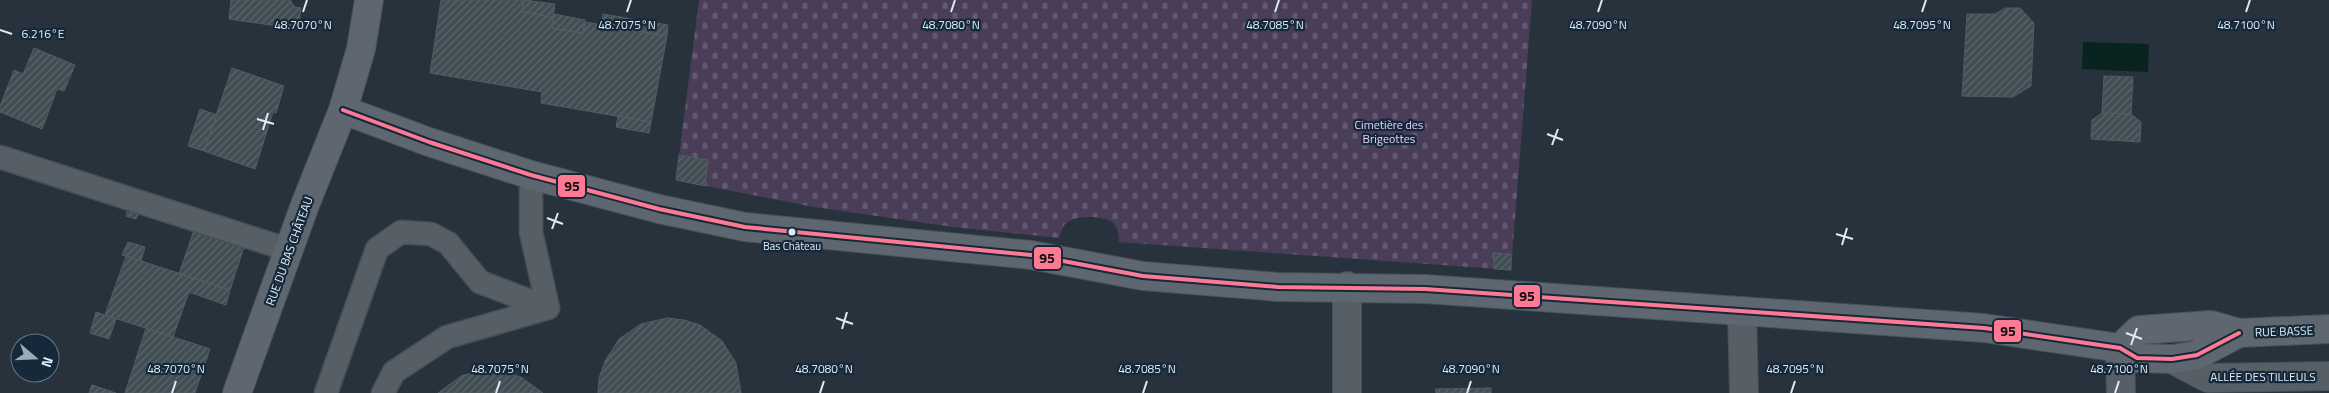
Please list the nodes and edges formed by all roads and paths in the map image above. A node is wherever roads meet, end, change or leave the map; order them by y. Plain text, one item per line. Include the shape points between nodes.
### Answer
1 (369, 0) edge
2 (343, 110) junction
3 (0, 157) edge
4 (531, 175) junction
5 (289, 250) junction
6 (1347, 286) junction
7 (548, 308) junction
8 (1742, 311) junction
9 (2329, 329) edge
10 (2239, 333) junction
11 (2120, 348) junction
12 (2172, 359) junction
13 (2329, 376) edge
14 (237, 393) edge
15 (326, 393) edge
16 (382, 393) edge
17 (1348, 393) edge
18 (1744, 393) edge
19 (2121, 393) edge

1 - 2 street, RUE DU BAS CHÂTEAU via 361,49
2 - 4 street
2 - 5 street, RUE DU BAS CHÂTEAU
3 - 5 lane
4 - 6 street via 659,209 745,227 1031,255 1143,276 1278,287
4 - 7 lane via 531,232
5 - 14 street, RUE DU BAS CHÂTEAU
6 - 8 street
6 - 17 street
7 - 15 lane via 480,282 448,243 431,234 401,232 377,249
7 - 16 lane via 447,337 394,372
8 - 11 street via 1984,328
8 - 18 street
9 - 10 street, RUE BASSE
10 - 11 street, RUE BASSE via 2211,326 2139,330
10 - 12 street, RUE BASSE via 2197,354
11 - 12 street, RUE BASSE via 2137,358
11 - 19 street
12 - 13 street, ALLÉE DES TILLEULS via 2208,378

